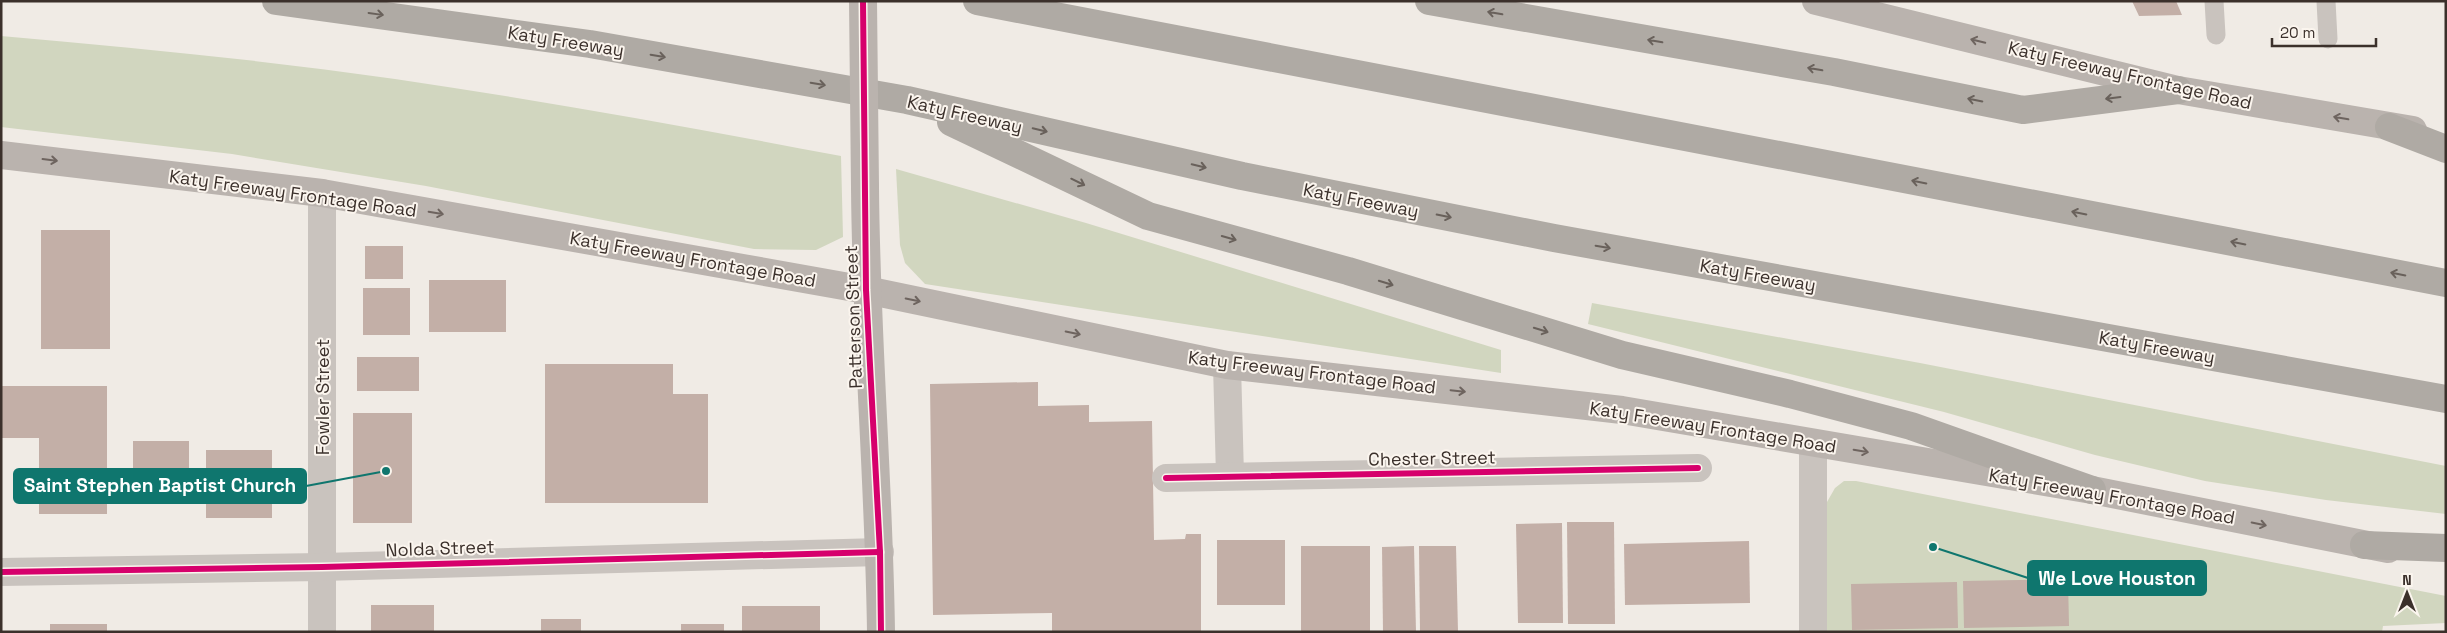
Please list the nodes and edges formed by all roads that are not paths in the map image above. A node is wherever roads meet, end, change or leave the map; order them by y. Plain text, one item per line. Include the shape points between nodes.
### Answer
1 (276, 1) edge
2 (863, 1) edge
3 (977, 1) edge
4 (1429, 1) edge
5 (1816, 1) edge
6 (2214, 1) edge
7 (2326, 1) edge
8 (2216, 35) dead end
9 (2328, 39) dead end
10 (2178, 90) junction
11 (907, 100) junction
12 (2389, 127) junction
13 (2446, 135) edge
14 (2446, 148) edge
15 (1, 155) edge
16 (322, 193) junction
17 (2446, 283) edge
18 (866, 290) junction
19 (1227, 365) junction
20 (2446, 399) edge
21 (1813, 443) junction
22 (1698, 468) dead end
23 (1230, 476) junction
24 (1166, 478) dead end
25 (2092, 490) junction
26 (2364, 545) junction
27 (2446, 548) edge
28 (880, 552) junction
29 (2446, 558) edge
30 (322, 566) junction
31 (1, 572) edge
32 (322, 632) edge
33 (881, 632) edge
34 (1813, 632) edge

1 -> 11 highway, Katy Freeway via 590,44
2 - 18 main road, Patterson Street, bridge
17 -> 3 highway
10 -> 4 highway via 2023,110 1834,72
10 -> 5 main road, Katy Freeway Frontage Road
6 - 8 lane
7 - 9 lane
12 -> 10 main road, Katy Freeway Frontage Road
11 -> 20 highway, Katy Freeway via 1242,176 1554,238
11 -> 25 highway via 1148,216 1348,271 1622,355 1911,426
12 - 13 main road, Katy Freeway Frontage Road
12 - 14 highway
15 -> 16 main road, Katy Freeway Frontage Road
16 -> 18 main road, Katy Freeway Frontage Road
16 - 30 street, Fowler Street
18 -> 19 main road, Katy Freeway Frontage Road
18 - 28 main road, Patterson Street
19 -> 21 main road, Katy Freeway Frontage Road via 1622,410
19 - 23 street
21 -> 25 main road, Katy Freeway Frontage Road
21 - 34 street
22 - 23 street, Chester Street
23 - 24 street, Chester Street
25 -> 26 main road, Katy Freeway Frontage Road
26 - 27 highway
26 - 29 main road, Katy Freeway Frontage Road
28 - 30 street, Nolda Street
28 - 33 main road, Patterson Street
30 - 31 street, Nolda Street
30 - 32 street, Fowler Street

